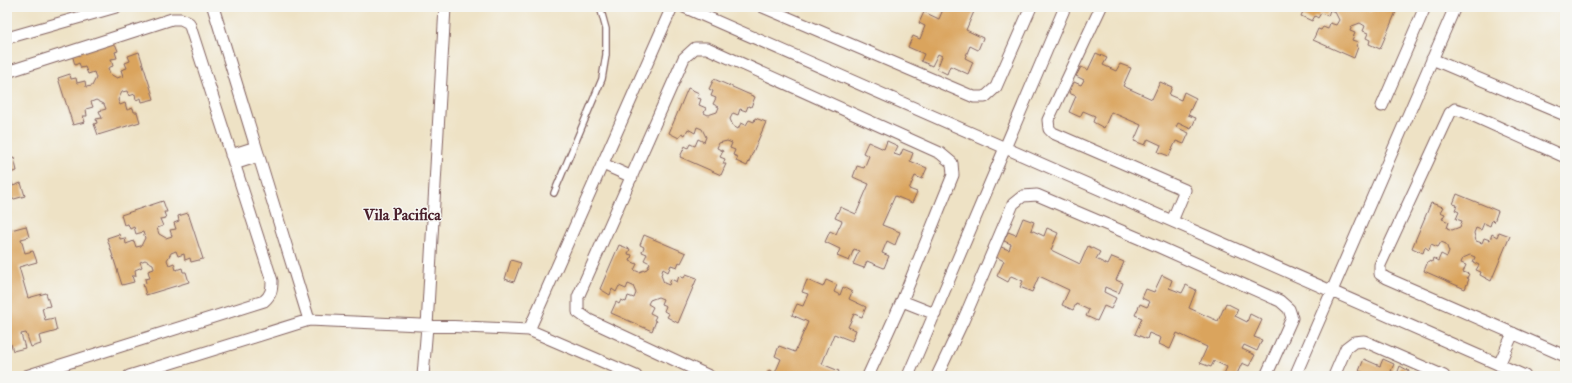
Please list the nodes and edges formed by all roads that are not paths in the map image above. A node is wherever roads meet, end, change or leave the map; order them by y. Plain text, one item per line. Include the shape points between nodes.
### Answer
1 (116, 7) edge
2 (213, 7) edge
3 (445, 7) edge
4 (600, 7) edge
5 (672, 7) edge
6 (684, 7) edge
7 (763, 7) edge
8 (1031, 7) edge
9 (1065, 7) edge
10 (1101, 7) edge
11 (1425, 7) edge
12 (1455, 7) edge
13 (7, 38) edge
14 (1432, 59) junction
15 (7, 72) edge
16 (1382, 106) dead end
17 (1565, 115) edge
18 (1006, 148) junction
19 (258, 151) junction
20 (1565, 157) edge
21 (232, 159) junction
22 (603, 164) junction
23 (632, 177) junction
24 (554, 193) dead end
25 (1172, 221) junction
26 (1332, 292) junction
27 (902, 301) junction
28 (935, 314) junction
29 (309, 320) junction
30 (427, 326) junction
31 (528, 330) junction
32 (1513, 333) junction
33 (1565, 356) edge
34 (1499, 365) junction
35 (26, 376) edge
36 (129, 376) edge
37 (423, 376) edge
38 (636, 376) edge
39 (709, 376) edge
40 (868, 376) edge
41 (908, 376) edge
42 (937, 376) edge
43 (1266, 376) edge
44 (1295, 376) edge
45 (1334, 376) edge
46 (1444, 376) edge
47 (1524, 376) edge

1 - 13 street
2 - 19 street
3 - 30 street
4 - 24 lane via 606,29 606,55 602,79
5 - 22 street
6 - 18 street
7 - 8 street via 974,97 985,97 996,87
9 - 18 street
10 - 25 street via 1048,120 1048,129 1185,190
11 - 16 street
12 - 14 street
14 - 17 street
14 - 26 street
15 - 21 street via 172,18 181,19 189,23 193,32
18 - 25 street
18 - 28 street
19 - 21 street
19 - 29 street
20 - 32 street via 1454,109 1380,265 1380,274 1386,278
21 - 35 street via 272,281 269,297 264,301
22 - 23 street
22 - 31 street
23 - 27 street via 684,58 695,48 707,48 940,153 952,163 952,175
23 - 39 street via 578,297 578,312 588,320
25 - 26 street
26 - 34 street
26 - 44 street
27 - 28 street
27 - 40 street
28 - 41 street
29 - 30 street
29 - 36 street
30 - 31 street
30 - 37 street
31 - 38 street
32 - 33 street
32 - 34 street
34 - 47 street
42 - 43 street via 1013,204 1023,196 1037,195 1280,301 1289,309 1292,318
45 - 46 street via 1346,348 1354,342 1364,341

